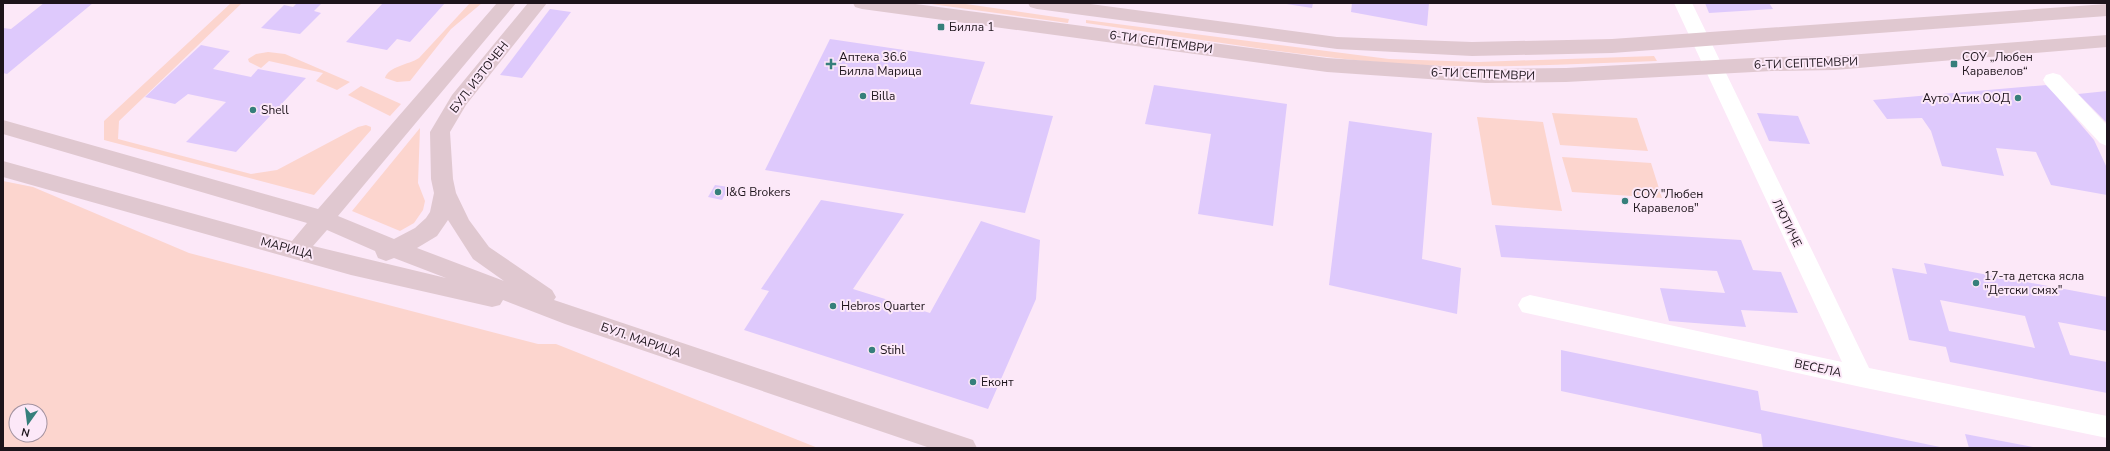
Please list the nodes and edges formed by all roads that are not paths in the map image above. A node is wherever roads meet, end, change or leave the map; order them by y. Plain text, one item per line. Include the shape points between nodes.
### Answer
1 (507, 3) edge
2 (538, 3) edge
3 (862, 3) edge
4 (1038, 3) edge
5 (1683, 3) edge
6 (2107, 10) edge
7 (1700, 41) junction
8 (2107, 42) edge
9 (1714, 68) junction
10 (2053, 80) dead end
11 (3, 127) edge
12 (2107, 138) edge
13 (3, 169) edge
14 (444, 193) junction
15 (323, 219) junction
16 (394, 249) junction
17 (296, 251) junction
18 (351, 266) junction
19 (1530, 305) dead end
20 (574, 317) junction
21 (1861, 377) junction
22 (2107, 427) edge
23 (964, 448) edge

1 - 15 street
2 - 14 street, БУЛ. ИЗТОЧЕН via 459,100 440,132
3 - 9 street, 6-ТИ СЕПТЕМВРИ via 1359,68 1486,76
4 - 7 street, 6-ТИ СЕПТЕМВРИ via 1337,43 1472,49
5 - 7 street, ЛЮТИЧЕ
6 - 7 street, 6-ТИ СЕПТЕМВРИ
7 - 9 street, ЛЮТИЧЕ
8 - 9 street, 6-ТИ СЕПТЕМВРИ via 1836,63
9 - 21 street, ЛЮТИЧЕ
10 - 12 street
11 - 15 street
13 - 17 street, МАРИЦА
14 - 16 street via 439,217 430,228
14 - 20 street, БУЛ. ИЗТОЧЕН via 481,253
15 - 16 street, БУЛ. МАРИЦА
15 - 17 street
16 - 18 street
16 - 20 street, БУЛ. МАРИЦА
17 - 18 street, МАРИЦА
18 - 20 street, МАРИЦА
19 - 21 street, ВЕСЕЛА
20 - 23 street, БУЛ. МАРИЦА
21 - 22 street, ВЕСЕЛА

